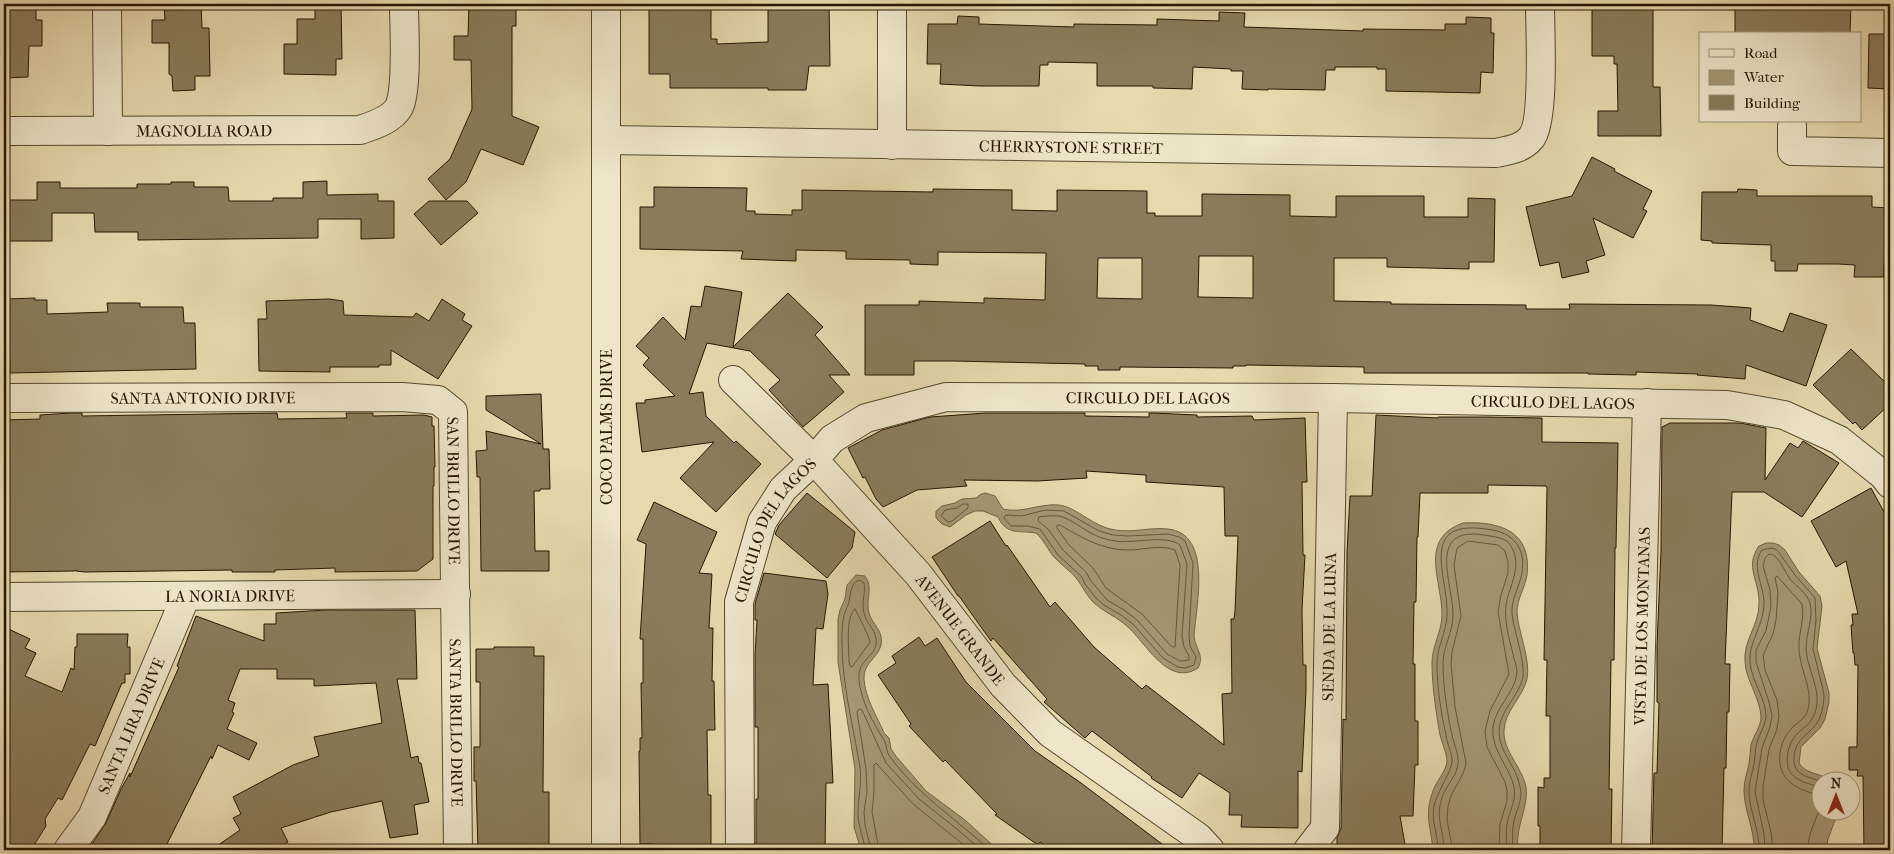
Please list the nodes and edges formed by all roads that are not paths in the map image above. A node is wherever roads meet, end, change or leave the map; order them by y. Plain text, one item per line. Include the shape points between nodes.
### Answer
1 (107, 4) edge
2 (404, 4) edge
3 (606, 4) edge
4 (892, 4) edge
5 (1540, 4) edge
6 (1792, 126) dead end
7 (108, 131) junction
8 (4, 132) edge
9 (606, 140) junction
10 (892, 145) junction
11 (1890, 153) edge
12 (733, 380) dead end
13 (402, 397) joint
14 (4, 398) edge
15 (1333, 398) junction
16 (1647, 403) junction
17 (814, 460) junction
18 (1888, 476) edge
19 (456, 594) junction
20 (186, 596) junction
21 (4, 597) edge
22 (68, 850) edge
23 (458, 850) edge
24 (606, 850) edge
25 (740, 850) edge
26 (1210, 850) edge
27 (1308, 850) edge
28 (1636, 850) edge

1 - 7 street
2 - 7 street, MAGNOLIA ROAD via 404,82 399,108 383,122 360,130
3 - 9 street, COCO PALMS DRIVE
4 - 10 street
5 - 10 street, CHERRYSTONE STREET via 1540,104 1533,137 1520,148 1496,153
6 - 11 street via 1792,151
7 - 8 street, MAGNOLIA ROAD
9 - 10 street, CHERRYSTONE STREET
9 - 24 street, COCO PALMS DRIVE
12 - 17 street, AVENUE GRANDE
13 - 14 street, SANTA ANTONIO DRIVE
13 - 19 street, SAN BRILLO DRIVE via 438,400 453,412
15 - 16 street, CIRCULO DEL LAGOS
15 - 17 street, CIRCULO DEL LAGOS via 946,397 866,418 832,438
15 - 27 street, SENDA DE LA LUNA via 1325,828
16 - 18 street, CIRCULO DEL LAGOS via 1727,404 1784,415 1839,440
16 - 28 street, VISTA DE LOS MONTANAS
17 - 25 street, CIRCULO DEL LAGOS via 783,489 762,522 739,602
17 - 26 street, AVENUE GRANDE via 918,574 1003,686 1050,733 1198,837
19 - 20 street, LA NORIA DRIVE
19 - 23 street, SANTA BRILLO DRIVE
20 - 21 street, LA NORIA DRIVE
20 - 22 street, SANTA LIRA DRIVE via 92,817

